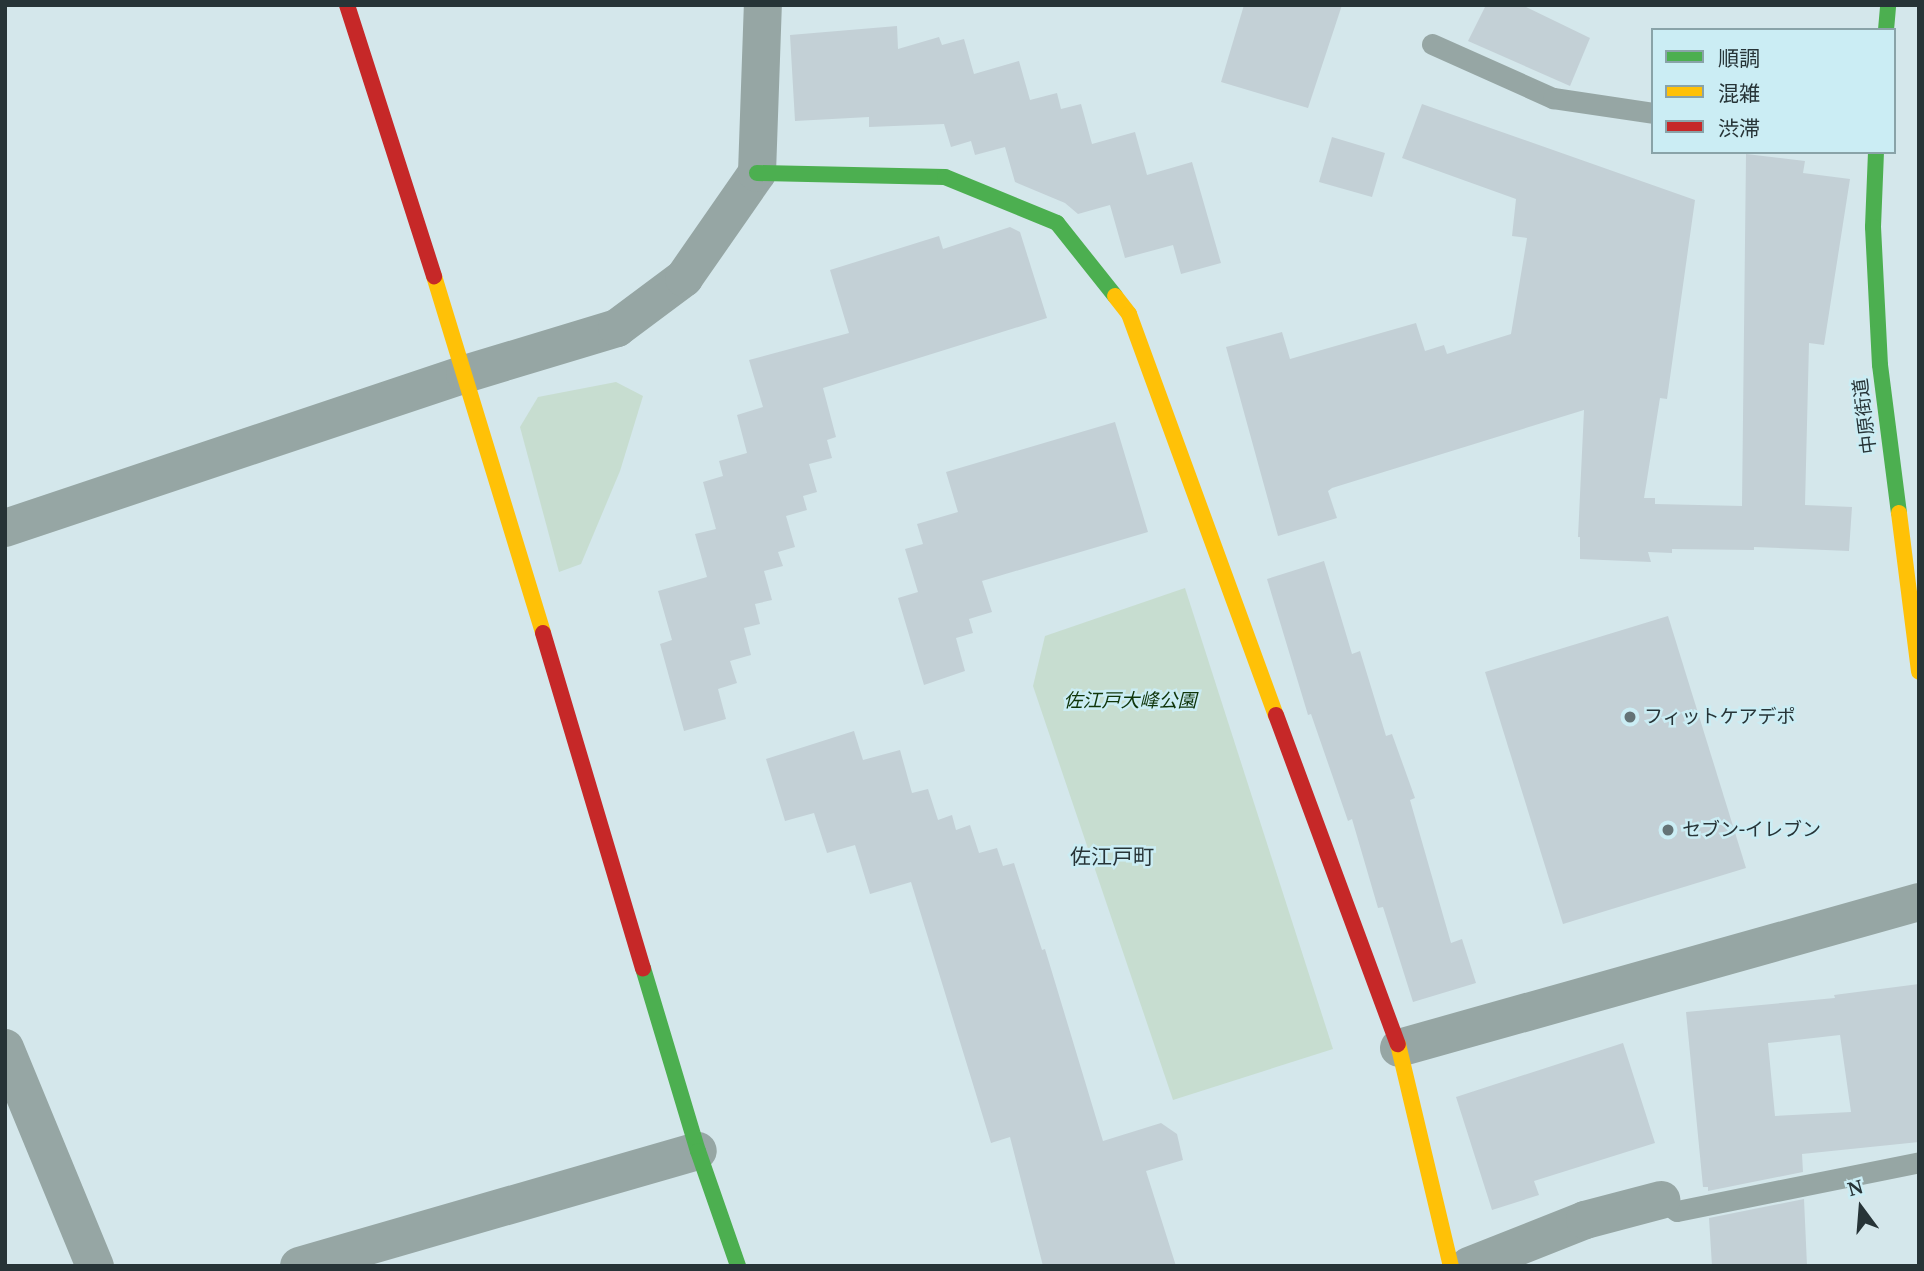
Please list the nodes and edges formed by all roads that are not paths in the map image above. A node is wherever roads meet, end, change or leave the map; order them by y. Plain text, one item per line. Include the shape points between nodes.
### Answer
1 (347, 5) edge
2 (763, 5) edge
3 (1888, 5) edge
4 (1886, 28) edge
5 (1432, 44) dead end
6 (1651, 113) edge
7 (1876, 154) edge
8 (757, 173) junction
9 (465, 374) junction
10 (5, 528) edge
11 (1910, 559) edge
12 (1919, 673) edge
13 (1919, 902) edge
14 (5, 1048) edge
15 (1399, 1048) junction
16 (698, 1151) junction
17 (1919, 1162) edge
18 (1661, 1200) joint
19 (95, 1266) edge
20 (299, 1266) edge
21 (738, 1266) edge
22 (1451, 1266) edge
23 (1469, 1266) edge

1 - 9 street
2 - 8 street
3 - 4 street
5 - 6 lane via 1553,98
7 - 11 street, 中原街道 via 1873,227 1880,365
8 - 9 street via 684,278 617,328
8 - 15 street via 945,177 1056,223 1129,314
9 - 10 street
9 - 16 street
11 - 12 street, 中原街道
13 - 15 street
14 - 19 street
15 - 22 street
16 - 20 street
16 - 21 street
17 - 18 lane via 1677,1211
18 - 23 street via 1586,1220

